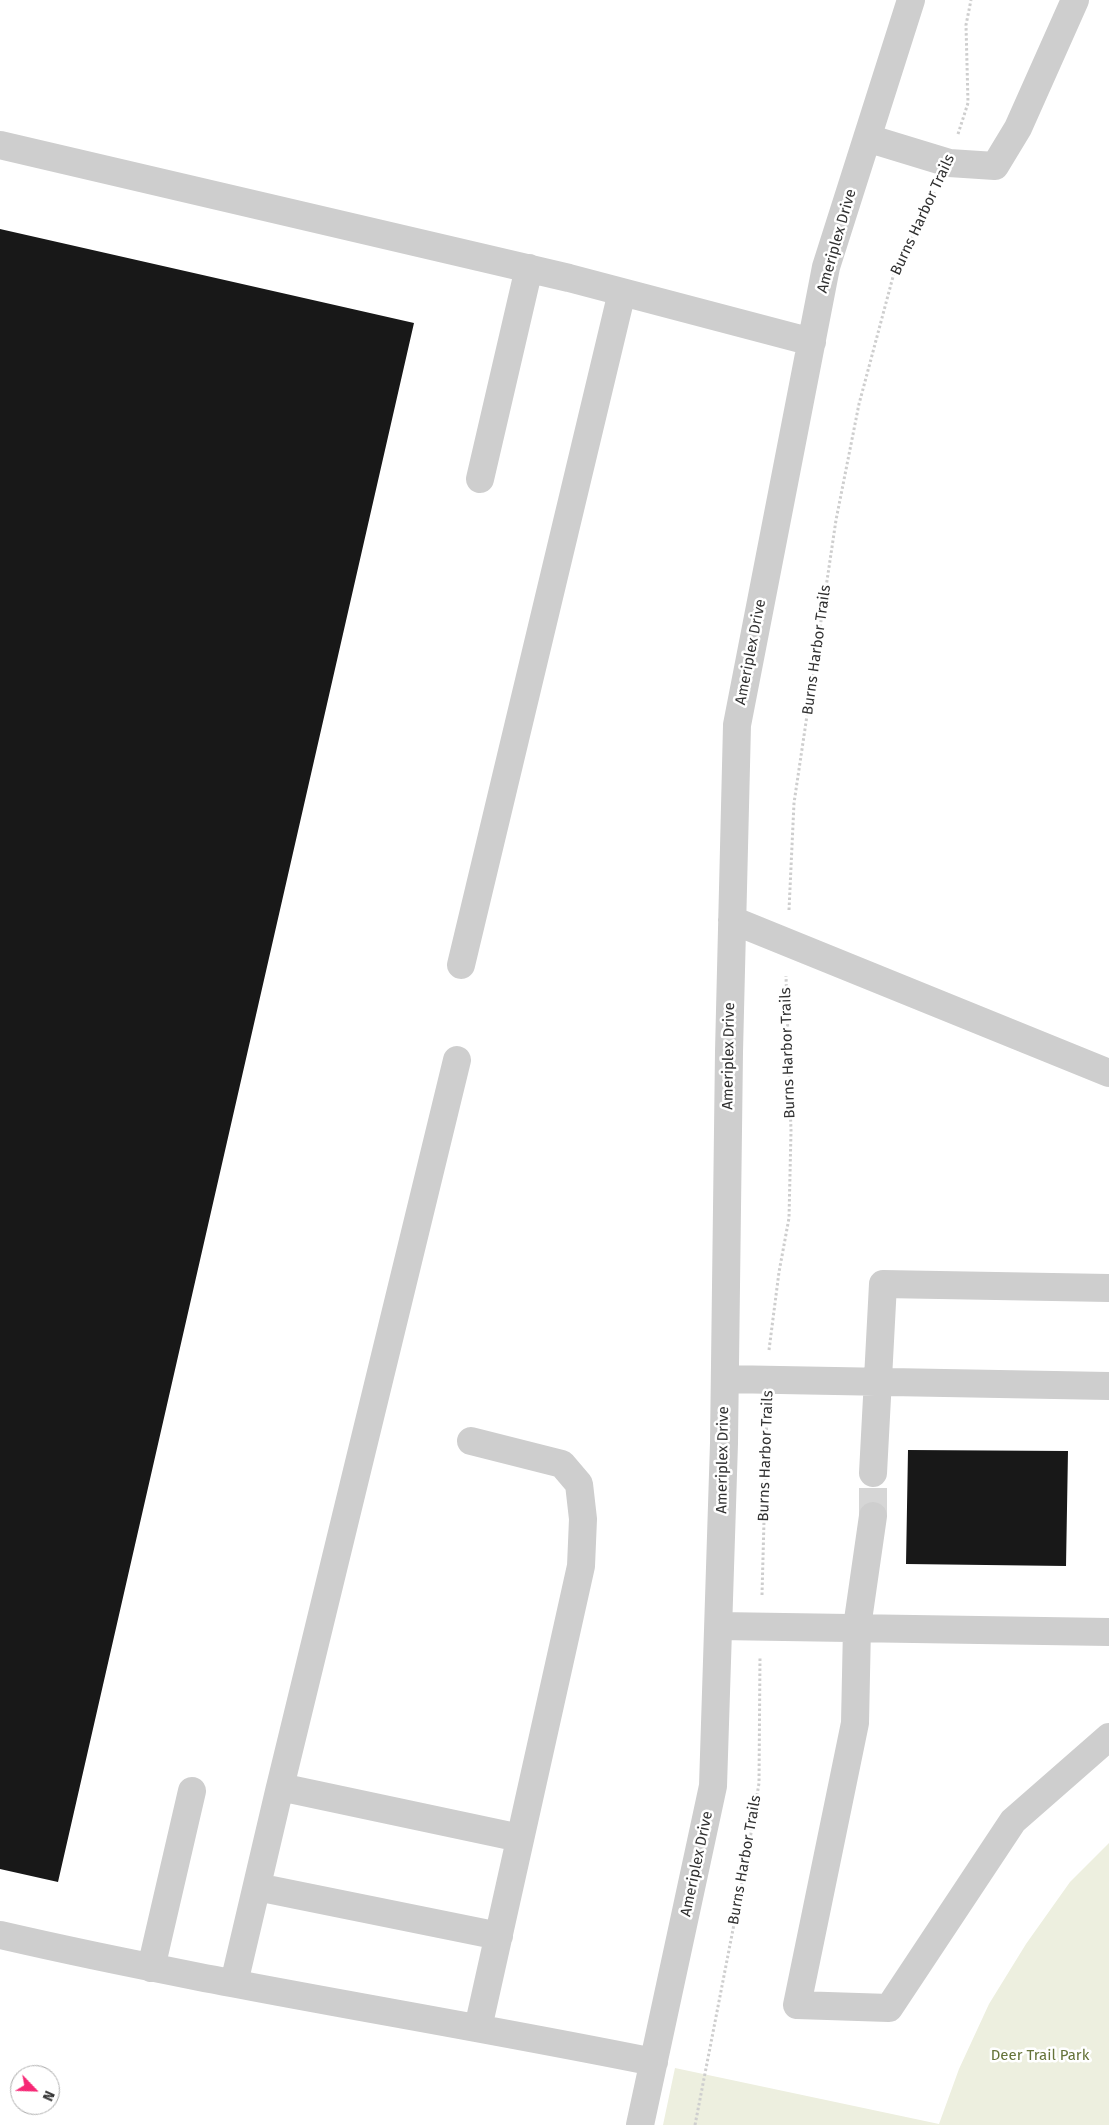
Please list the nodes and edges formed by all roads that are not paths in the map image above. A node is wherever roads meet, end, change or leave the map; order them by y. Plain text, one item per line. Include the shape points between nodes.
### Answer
1 (911, 0) edge
2 (1074, 0) edge
3 (867, 138) junction
4 (0, 145) edge
5 (529, 268) junction
6 (622, 292) junction
7 (812, 342) junction
8 (480, 479) dead end
9 (732, 920) junction
10 (461, 965) dead end
11 (457, 1060) dead end
12 (1109, 1072) edge
13 (1109, 1288) edge
14 (725, 1379) junction
15 (878, 1382) junction
16 (1109, 1386) edge
17 (471, 1441) dead end
18 (873, 1473) tunnel mouth
19 (873, 1516) tunnel mouth
20 (719, 1626) junction
21 (857, 1627) junction
22 (1109, 1632) edge
23 (1109, 1737) edge
24 (280, 1787) junction
25 (192, 1790) dead end
26 (520, 1838) junction
27 (257, 1886) junction
28 (0, 1935) edge
29 (499, 1936) junction
30 (151, 1968) junction
31 (234, 1983) junction
32 (478, 2028) junction
33 (654, 2062) junction
34 (640, 2125) edge

1 - 3 street, Ameriplex Drive
2 - 3 street via 1018,128 995,166 949,163
3 - 7 street, Ameriplex Drive via 826,267
4 - 5 street
5 - 6 street
5 - 8 street
6 - 7 street
6 - 10 street
7 - 9 street, Ameriplex Drive via 737,725
9 - 12 street
9 - 14 street, Ameriplex Drive
11 - 24 street
13 - 15 street via 883,1284
14 - 15 street
14 - 20 street, Ameriplex Drive
15 - 16 street
15 - 18 street
17 - 26 street via 562,1464 579,1484 583,1519 581,1566
19 - 21 street
20 - 21 street
20 - 33 street, Ameriplex Drive via 713,1786
21 - 22 street
21 - 23 street via 855,1723 797,2005 888,2008 1013,1821
24 - 26 street
24 - 27 street
25 - 30 street
26 - 29 street
27 - 29 street
27 - 31 street
28 - 30 street
29 - 32 street
30 - 31 street
31 - 32 street
32 - 33 street
33 - 34 street, Ameriplex Drive

